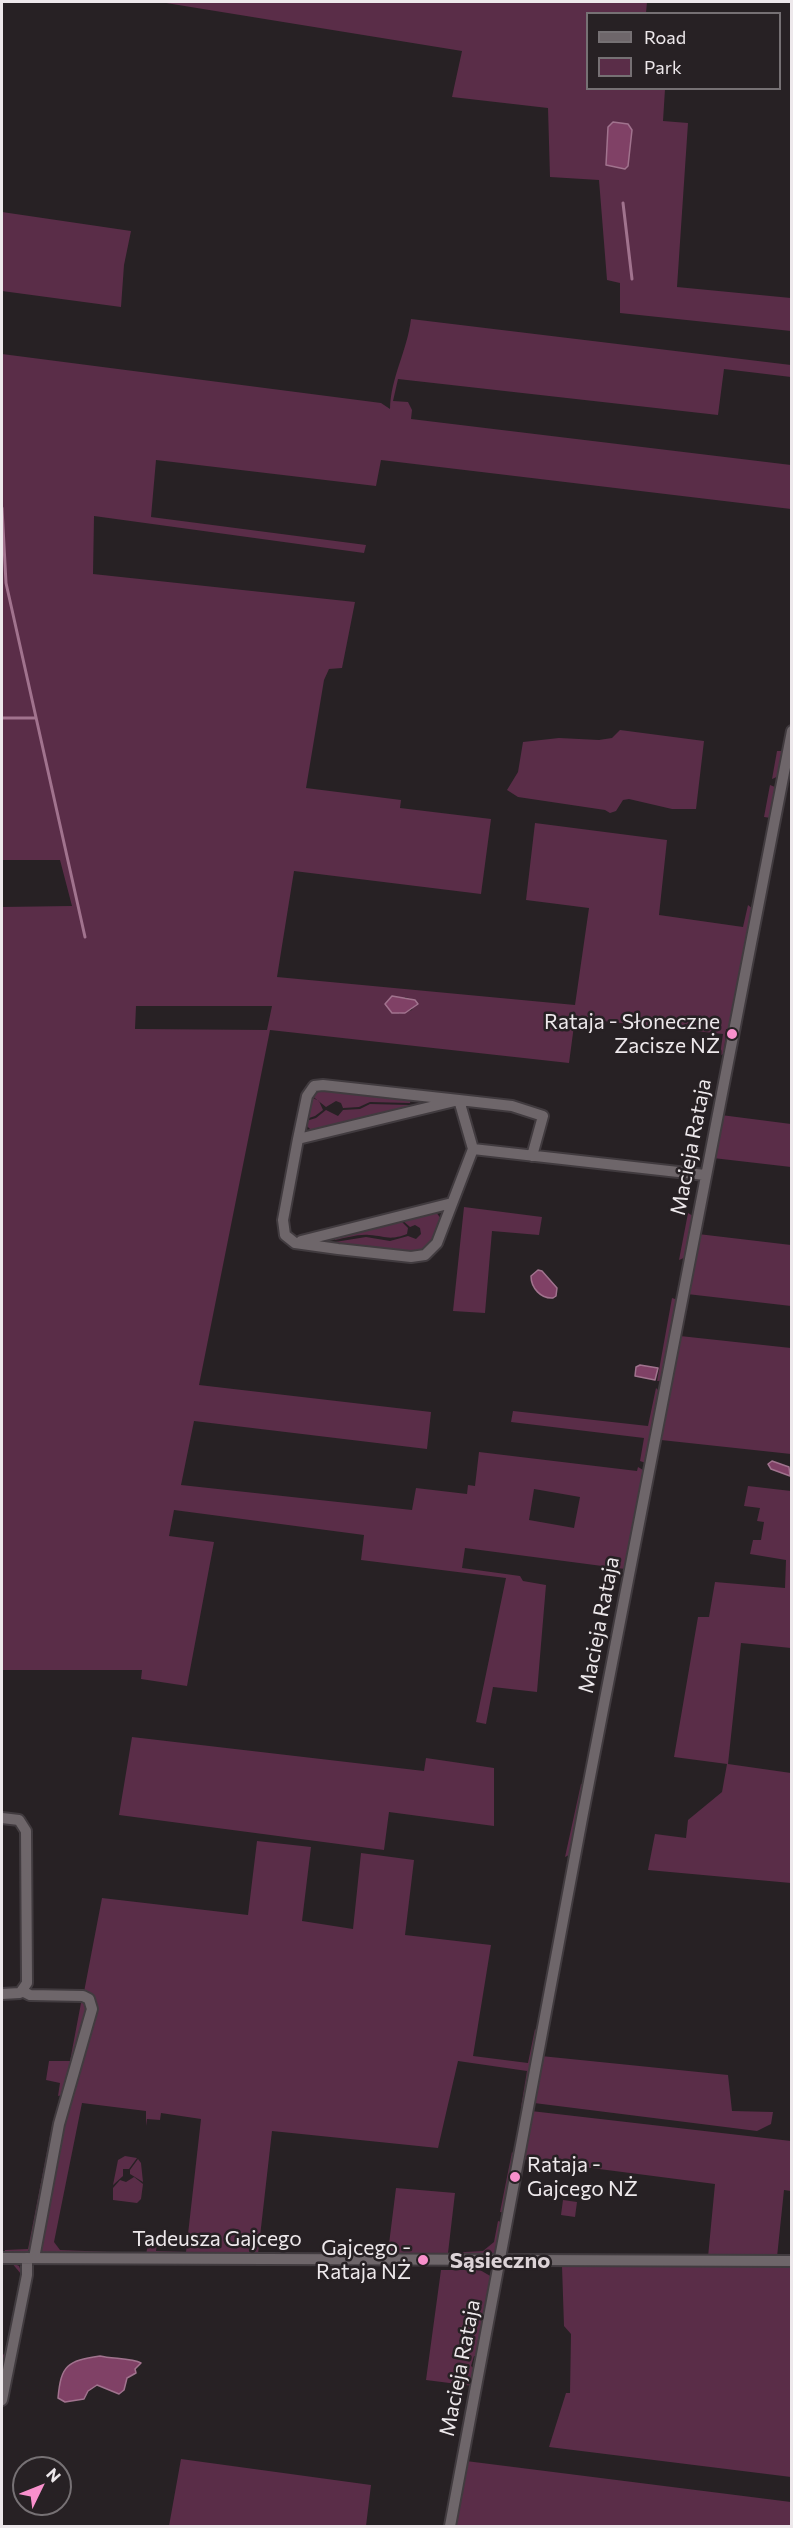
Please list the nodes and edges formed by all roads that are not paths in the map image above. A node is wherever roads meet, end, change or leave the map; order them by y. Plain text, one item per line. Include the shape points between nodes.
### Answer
1 (792, 731) edge
2 (459, 1100) junction
3 (298, 1139) junction
4 (473, 1149) junction
5 (532, 1156) junction
6 (705, 1175) junction
7 (452, 1203) junction
8 (295, 1243) junction
9 (2, 1818) edge
10 (22, 1992) junction
11 (2, 1994) edge
12 (2, 2258) edge
13 (30, 2258) junction
14 (500, 2261) junction
15 (792, 2261) edge
16 (2, 2400) edge
17 (450, 2526) edge

1 - 6 street, Macieja Rataja
2 - 3 street
2 - 3 street via 318,1085 307,1096
2 - 4 street
2 - 5 street via 512,1106 543,1116
3 - 8 street via 283,1224 285,1235
4 - 5 street
4 - 7 street
5 - 6 street
6 - 14 street, Macieja Rataja
7 - 8 street
7 - 8 street via 434,1247 422,1256
9 - 10 street via 15,1818 27,1834 27,1983
10 - 11 street
10 - 13 street via 80,1995 90,2001 92,2012 67,2088
12 - 13 street, Tadeusza Gajcego
13 - 14 street, Tadeusza Gajcego
13 - 16 street
14 - 15 street, Tadeusza Gajcego
14 - 17 street, Macieja Rataja

